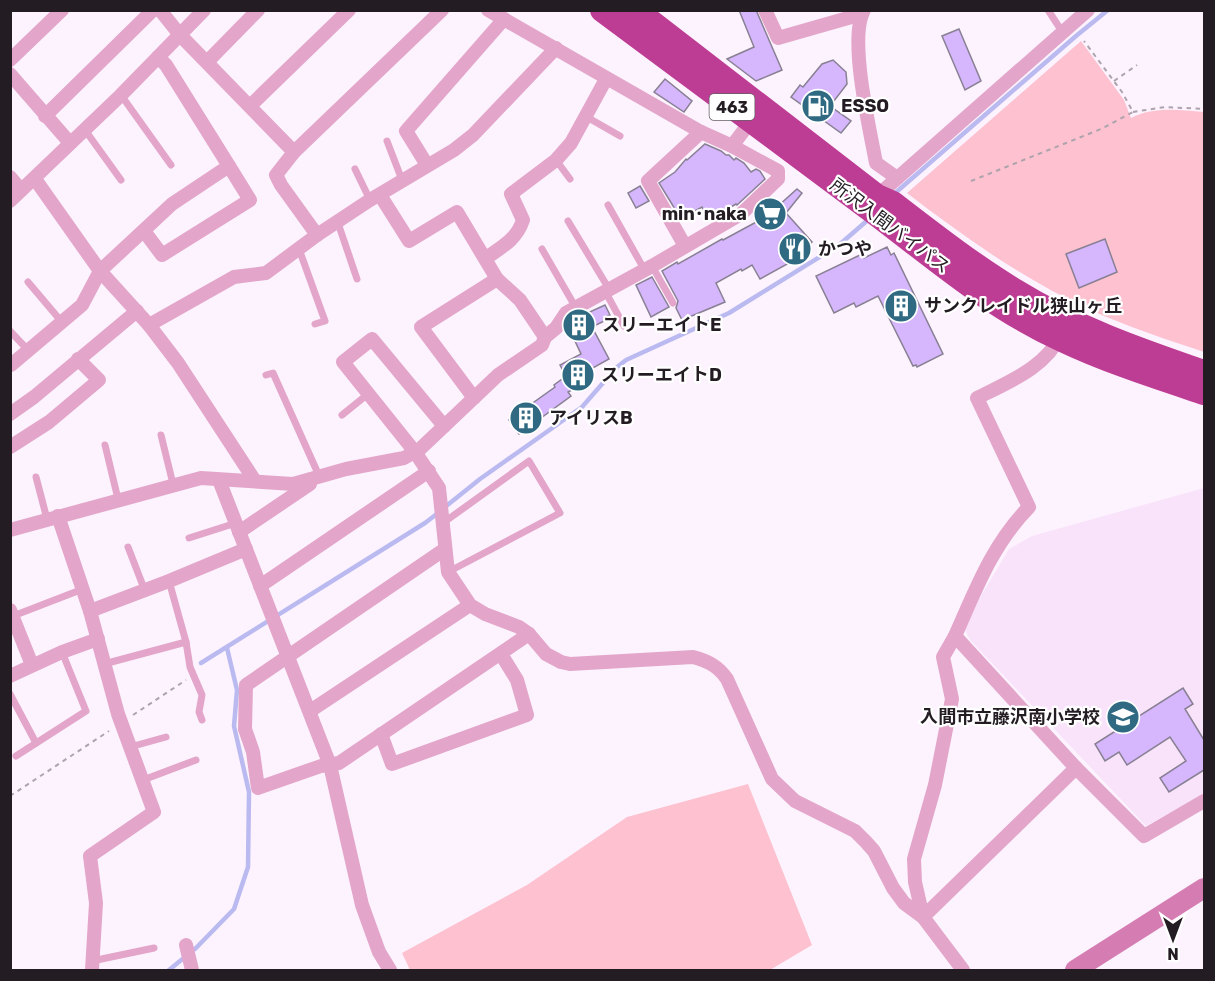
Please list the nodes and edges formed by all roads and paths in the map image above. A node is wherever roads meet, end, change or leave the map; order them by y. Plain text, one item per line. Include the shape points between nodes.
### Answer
1 (62, 10) edge
2 (153, 10) edge
3 (160, 10) edge
4 (258, 10) edge
5 (349, 10) edge
6 (442, 10) edge
7 (488, 10) edge
8 (602, 10) edge
9 (636, 10) edge
10 (765, 10) edge
11 (1048, 10) edge
12 (1088, 10) edge
13 (202, 11) edge
14 (863, 12) edge
15 (504, 19) junction
16 (1063, 33) junction
17 (180, 35) junction
18 (1084, 40) dead end
19 (556, 48) junction
20 (158, 57) junction
21 (10, 60) edge
22 (208, 61) junction
23 (1137, 65) dead end
24 (10, 74) edge
25 (606, 79) junction
26 (1114, 81) junction
27 (121, 95) junction
28 (250, 106) junction
29 (1204, 109) edge
30 (1133, 112) junction
31 (45, 116) junction
32 (585, 116) junction
33 (751, 121) junction
34 (85, 130) junction
35 (701, 132) junction
36 (620, 136) dead end
37 (387, 141) dead end
38 (70, 143) junction
39 (732, 146) junction
40 (294, 152) junction
41 (556, 160) junction
42 (171, 165) dead end
43 (427, 165) junction
44 (229, 166) junction
45 (355, 169) dead end
46 (10, 177) edge
47 (897, 178) junction
48 (35, 179) junction
49 (570, 179) dead end
50 (121, 180) dead end
51 (402, 180) junction
52 (971, 181) dead end
53 (21, 190) junction
54 (375, 198) junction
55 (10, 201) edge
56 (878, 203) junction
57 (608, 205) dead end
58 (568, 221) dead end
59 (338, 222) junction
60 (144, 231) junction
61 (317, 235) junction
62 (685, 246) junction
63 (299, 249) junction
64 (542, 249) dead end
65 (486, 258) junction
66 (648, 268) junction
67 (100, 271) junction
68 (357, 279) dead end
69 (497, 279) junction
70 (28, 282) dead end
71 (607, 290) junction
72 (673, 303) dead end
73 (576, 308) junction
74 (137, 311) junction
75 (61, 321) junction
76 (315, 324) dead end
77 (149, 325) junction
78 (624, 326) dead end
79 (1064, 329) junction
80 (10, 331) edge
81 (545, 337) junction
82 (27, 350) junction
83 (78, 359) junction
84 (11, 364) edge
85 (1204, 372) edge
86 (266, 375) dead end
87 (1204, 393) edge
88 (368, 394) junction
89 (474, 398) junction
90 (10, 414) edge
91 (342, 415) dead end
92 (444, 426) junction
93 (161, 435) dead end
94 (105, 445) dead end
95 (10, 447) edge
96 (415, 452) junction
97 (429, 471) junction
98 (36, 477) dead end
99 (320, 478) junction
100 (219, 480) junction
101 (255, 481) junction
102 (173, 484) junction
103 (118, 500) junction
104 (52, 518) junction
105 (443, 520) junction
106 (238, 528) junction
107 (10, 530) edge
108 (189, 538) dead end
109 (128, 547) dead end
110 (246, 549) junction
111 (445, 549) junction
112 (448, 572) junction
113 (169, 581) junction
114 (260, 586) junction
115 (83, 589) junction
116 (145, 591) junction
117 (470, 605) junction
118 (90, 611) junction
119 (12, 613) edge
120 (529, 634) junction
121 (955, 636) junction
122 (98, 639) junction
123 (186, 642) junction
124 (62, 652) junction
125 (501, 654) junction
126 (288, 656) junction
127 (104, 664) junction
128 (32, 665) junction
129 (193, 675) junction
130 (10, 676) edge
131 (10, 694) edge
132 (310, 711) junction
133 (202, 720) dead end
134 (122, 723) junction
135 (381, 734) junction
136 (166, 737) dead end
137 (36, 743) junction
138 (130, 747) junction
139 (16, 756) dead end
140 (196, 760) dead end
141 (330, 765) junction
142 (1076, 768) junction
143 (143, 780) junction
144 (10, 796) edge
145 (1204, 801) edge
146 (1204, 888) edge
147 (923, 917) junction
148 (186, 945) dead end
149 (154, 948) dead end
150 (92, 966) edge
151 (192, 970) edge
152 (390, 970) edge
153 (963, 970) edge
154 (1075, 970) edge

1 - 21 street
2 - 31 street
3 - 17 street
4 - 22 street
5 - 28 street
6 - 40 street
7 - 15 street
8 - 33 highway, 所沢入間バイパス / 463
9 - 56 highway, 所沢入間バイパス / 463
10 - 14 street via 778,38
11 - 16 lane
12 - 16 street
13 - 17 street
14 - 47 street via 858,52 876,163
15 - 19 street
15 - 43 street via 406,131
16 - 47 street
17 - 20 street
17 - 22 street
18 - 26 path
19 - 25 street
19 - 43 street via 473,135
20 - 27 street
20 - 44 street
22 - 28 street
23 - 26 path
24 - 31 street
25 - 32 street
25 - 35 street
26 - 30 path
27 - 34 street
27 - 42 lane
28 - 40 street
29 - 30 path via 1165,107
30 - 52 path via 1101,129
31 - 38 street
32 - 36 lane
32 - 41 street via 571,143
33 - 39 street
33 - 56 highway, 所沢入間バイパス / 463
34 - 38 street
34 - 50 lane
35 - 39 street
35 - 62 street via 648,181
37 - 51 lane
38 - 48 street
39 - 62 street via 778,171 778,179 741,214
40 - 61 street via 276,175
41 - 49 lane
41 - 65 street via 511,194 523,220 520,229 512,241
43 - 51 street
44 - 60 street via 172,204
44 - 60 street via 250,200 162,255
45 - 54 lane
46 - 53 street
47 - 56 street
48 - 53 street
48 - 67 street
51 - 54 street
53 - 55 street
54 - 59 street
54 - 65 street via 409,241 458,212
56 - 79 highway, 所沢入間バイパス / 463 via 962,281 1008,311
57 - 66 lane
58 - 71 lane
59 - 61 street
59 - 68 lane
60 - 67 street
61 - 63 street
62 - 66 street
63 - 76 lane via 325,321
63 - 77 street via 266,273 234,277
64 - 73 lane
65 - 69 street
66 - 71 street
66 - 72 lane
67 - 74 street
67 - 75 street via 82,305
69 - 81 street via 520,300
69 - 89 street via 421,327
70 - 75 lane
71 - 73 street
71 - 78 lane
73 - 81 street via 566,313
74 - 77 street
74 - 83 street
75 - 82 street
77 - 101 street
79 - 85 highway, 所沢入間バイパス / 463 via 1115,339
79 - 87 highway, 所沢入間バイパス / 463 via 1109,359
79 - 121 street via 1030,371 977,398 1029,507 992,554
80 - 82 lane
81 - 89 street via 542,345 498,375
82 - 84 street
83 - 90 street
83 - 95 street via 99,380 49,422
86 - 99 lane via 273,373
88 - 91 lane
88 - 92 street via 343,363 372,339
88 - 96 street
89 - 92 street
92 - 96 street
93 - 102 lane
94 - 103 lane
96 - 97 street
96 - 99 street
97 - 105 street via 439,488
97 - 114 street
98 - 104 lane
99 - 101 street via 293,484
99 - 106 street
100 - 101 street
100 - 102 street via 201,478
100 - 106 street
102 - 103 street
103 - 104 street
104 - 107 street
104 - 115 street
105 - 111 street
105 - 112 lane via 529,461 560,513
106 - 108 lane
106 - 110 street
109 - 116 lane
110 - 113 street
110 - 114 street
111 - 112 street
111 - 126 street
112 - 117 street
113 - 116 street
113 - 123 lane
114 - 126 street
115 - 118 street
115 - 119 lane
116 - 118 street
117 - 120 street
117 - 132 street
118 - 122 street
119 - 128 street
120 - 125 street
120 - 147 street via 546,654 570,664 693,657 719,668 772,779 795,801 855,831 874,851 904,903
121 - 142 street
121 - 147 street via 943,657 952,699 935,785 914,859
122 - 124 street
122 - 127 street
123 - 127 lane
123 - 129 lane
124 - 128 street
124 - 137 lane via 87,711
125 - 135 street
125 - 135 street via 517,680 527,715 392,764
126 - 132 street
126 - 141 street via 246,685 245,729 258,788
127 - 134 street
128 - 130 street
129 - 133 lane via 202,695
129 - 134 path
131 - 137 lane
132 - 141 street
134 - 138 street
134 - 144 path
135 - 141 street
136 - 138 lane
137 - 139 lane
138 - 143 street
140 - 143 lane
141 - 152 street via 362,905
142 - 145 street via 1144,836
142 - 147 street
143 - 150 street via 154,812 90,856 96,903
146 - 154 street
147 - 153 street
148 - 151 street
149 - 150 lane

